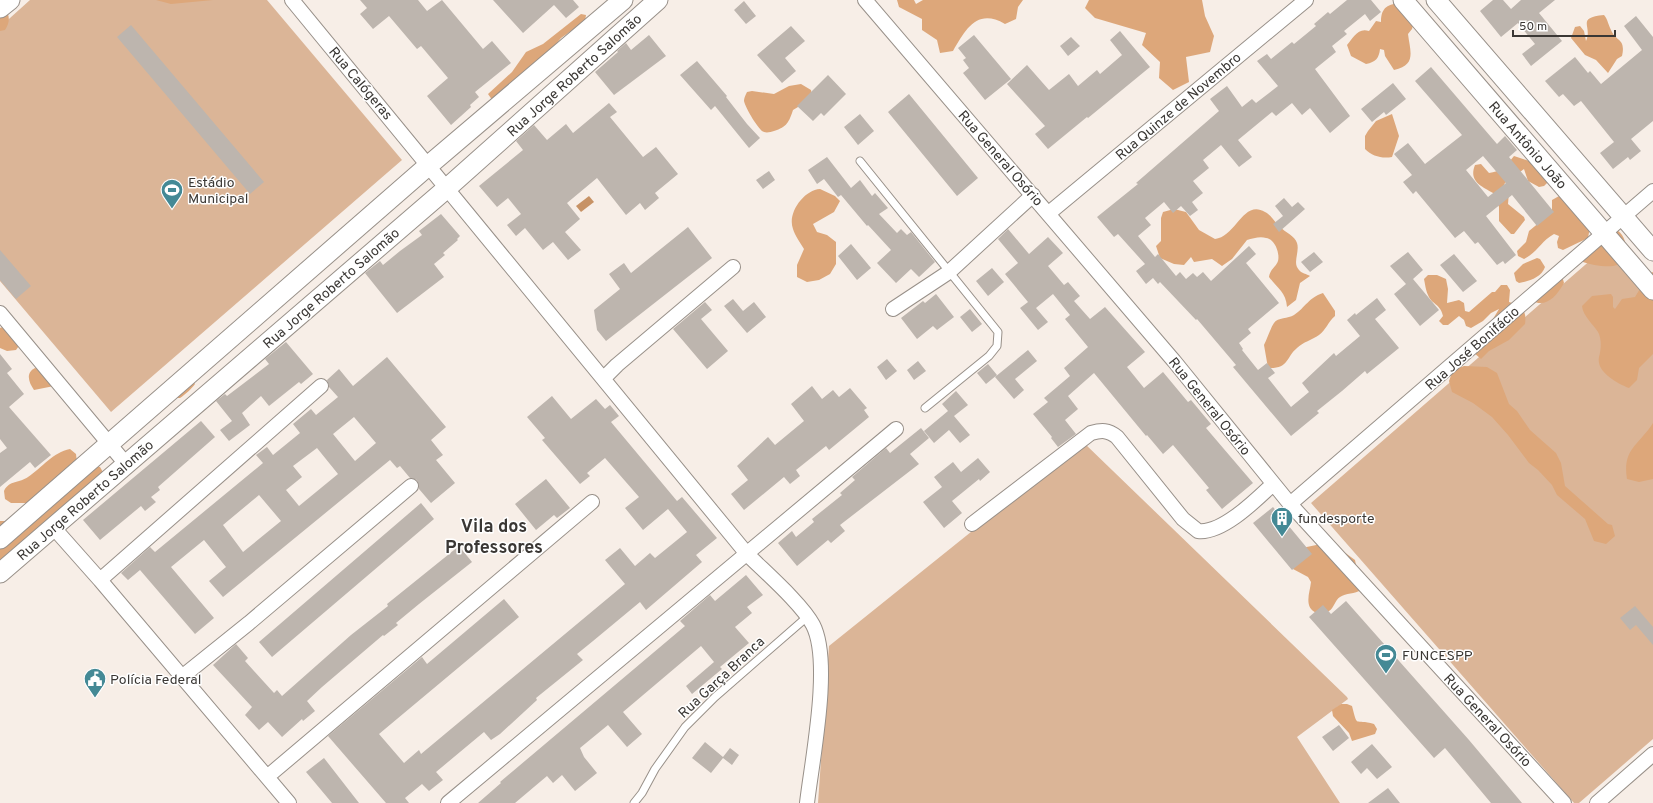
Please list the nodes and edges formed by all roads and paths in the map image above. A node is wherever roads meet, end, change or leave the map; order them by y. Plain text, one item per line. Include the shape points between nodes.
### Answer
1 (10, 0) edge
2 (292, 0) edge
3 (622, 0) edge
4 (658, 0) edge
5 (865, 0) edge
6 (1306, 0) edge
7 (1403, 0) edge
8 (1436, 0) edge
9 (0, 8) edge
10 (860, 161) dead end
11 (429, 165) junction
12 (446, 189) junction
13 (1653, 191) edge
14 (1033, 195) junction
15 (1049, 213) junction
16 (1624, 216) junction
17 (1604, 234) junction
18 (1653, 251) edge
19 (733, 267) dead end
20 (948, 272) junction
21 (1653, 290) edge
22 (893, 309) dead end
23 (0, 314) edge
24 (604, 378) junction
25 (321, 386) dead end
26 (925, 408) dead end
27 (896, 428) dead end
28 (110, 445) junction
29 (126, 464) junction
30 (1273, 484) junction
31 (411, 486) dead end
32 (592, 502) dead end
33 (1290, 504) junction
34 (972, 524) dead end
35 (53, 527) junction
36 (0, 539) edge
37 (747, 554) junction
38 (0, 573) edge
39 (100, 580) junction
40 (807, 617) junction
41 (183, 676) junction
42 (1653, 754) edge
43 (267, 777) junction
44 (289, 803) edge
45 (448, 803) edge
46 (634, 803) edge
47 (807, 803) edge
48 (1564, 803) edge
49 (1597, 803) edge

1 - 9 main road
2 - 11 street, Rua Calógeras
3 - 11 main road, Rua Jorge Roberto Salomão
4 - 12 main road, Rua Jorge Roberto Salomão
5 - 14 street, Rua General Osório
6 - 15 street, Rua Quinze de Novembro
7 - 17 main road, Rua Antônio João
8 - 16 main road, Rua Antônio João
10 - 20 lane
11 - 12 street, Rua Calógeras
11 - 28 main road, Rua Jorge Roberto Salomão
12 - 24 street, Rua Calógeras
12 - 29 main road, Rua Jorge Roberto Salomão
13 - 16 street, Rua José Bonifácio
14 - 15 street, Rua General Osório
14 - 20 street
15 - 30 street, Rua General Osório via 1174,361
16 - 17 street, Rua José Bonifácio
16 - 18 main road, Rua Antônio João
17 - 21 main road, Rua Antônio João
17 - 33 street, Rua José Bonifácio
19 - 24 street via 617,364
20 - 22 street
20 - 26 lane via 998,332 997,346 989,356
23 - 28 street
24 - 37 street, Rua Calógeras
25 - 39 street
27 - 37 street
28 - 29 street
28 - 36 main road, Rua Jorge Roberto Salomão
29 - 35 main road, Rua Jorge Roberto Salomão
30 - 33 street, Rua General Osório
30 - 34 street via 1224,525 1213,530 1198,531 1183,519 1117,437 1110,431 1101,430 1091,433
31 - 41 street
32 - 43 street
33 - 48 street, Rua General Osório
35 - 38 main road, Rua Jorge Roberto Salomão
35 - 39 street
37 - 40 street, Rua Calógeras
37 - 45 street
39 - 41 street
40 - 46 lane, Rua Garça Branca via 715,697 685,727 654,769
40 - 47 street, Rua Calógeras via 814,626 819,642 821,688
41 - 43 street
42 - 49 street
43 - 44 street

